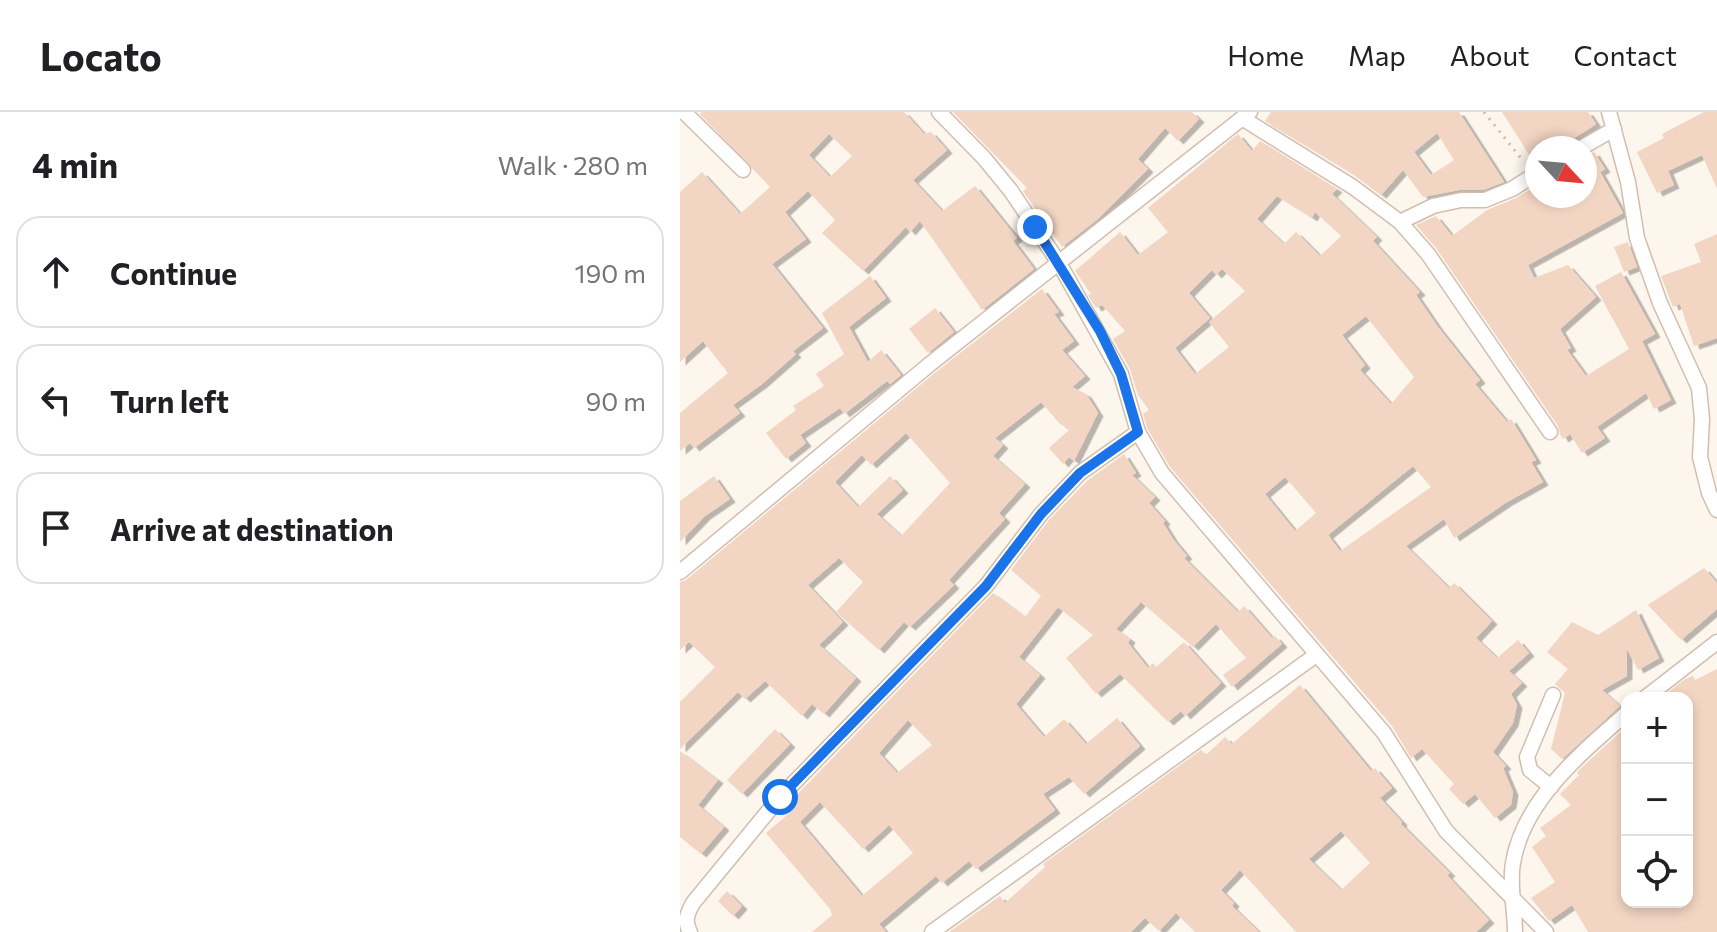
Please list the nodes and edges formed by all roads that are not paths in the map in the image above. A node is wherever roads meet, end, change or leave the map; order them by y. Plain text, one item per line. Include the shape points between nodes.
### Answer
1 (684, 112) edge
2 (939, 112) edge
3 (1609, 112) edge
4 (1246, 115) edge
5 (1614, 129) junction
6 (1597, 139) edge
7 (743, 170) dead end
8 (1525, 181) edge
9 (1400, 222) junction
10 (1059, 263) junction
11 (1138, 432) junction
12 (1550, 432) dead end
13 (1717, 510) edge
14 (680, 572) edge
15 (1717, 642) edge
16 (1316, 655) junction
17 (1653, 692) edge
18 (1553, 695) dead end
19 (1621, 719) edge
20 (1551, 787) junction
21 (1514, 897) junction
22 (690, 932) edge
23 (932, 932) edge
24 (1515, 932) edge
25 (1546, 932) edge

1 - 7 street
2 - 10 street via 1011,191
3 - 5 street
4 - 9 street
4 - 10 street
5 - 6 street
5 - 13 street via 1637,238 1699,388 1700,457
8 - 9 street via 1485,200 1433,206
9 - 12 street via 1428,254
10 - 11 street via 1121,374
10 - 14 street
11 - 16 street via 1162,473
11 - 22 street via 1070,483 986,586 780,797 693,903 687,913
15 - 17 street
16 - 21 street via 1384,733 1446,831
16 - 23 street
18 - 20 street via 1526,762
19 - 20 street
20 - 21 street via 1523,827 1512,866
21 - 24 street
21 - 25 street

